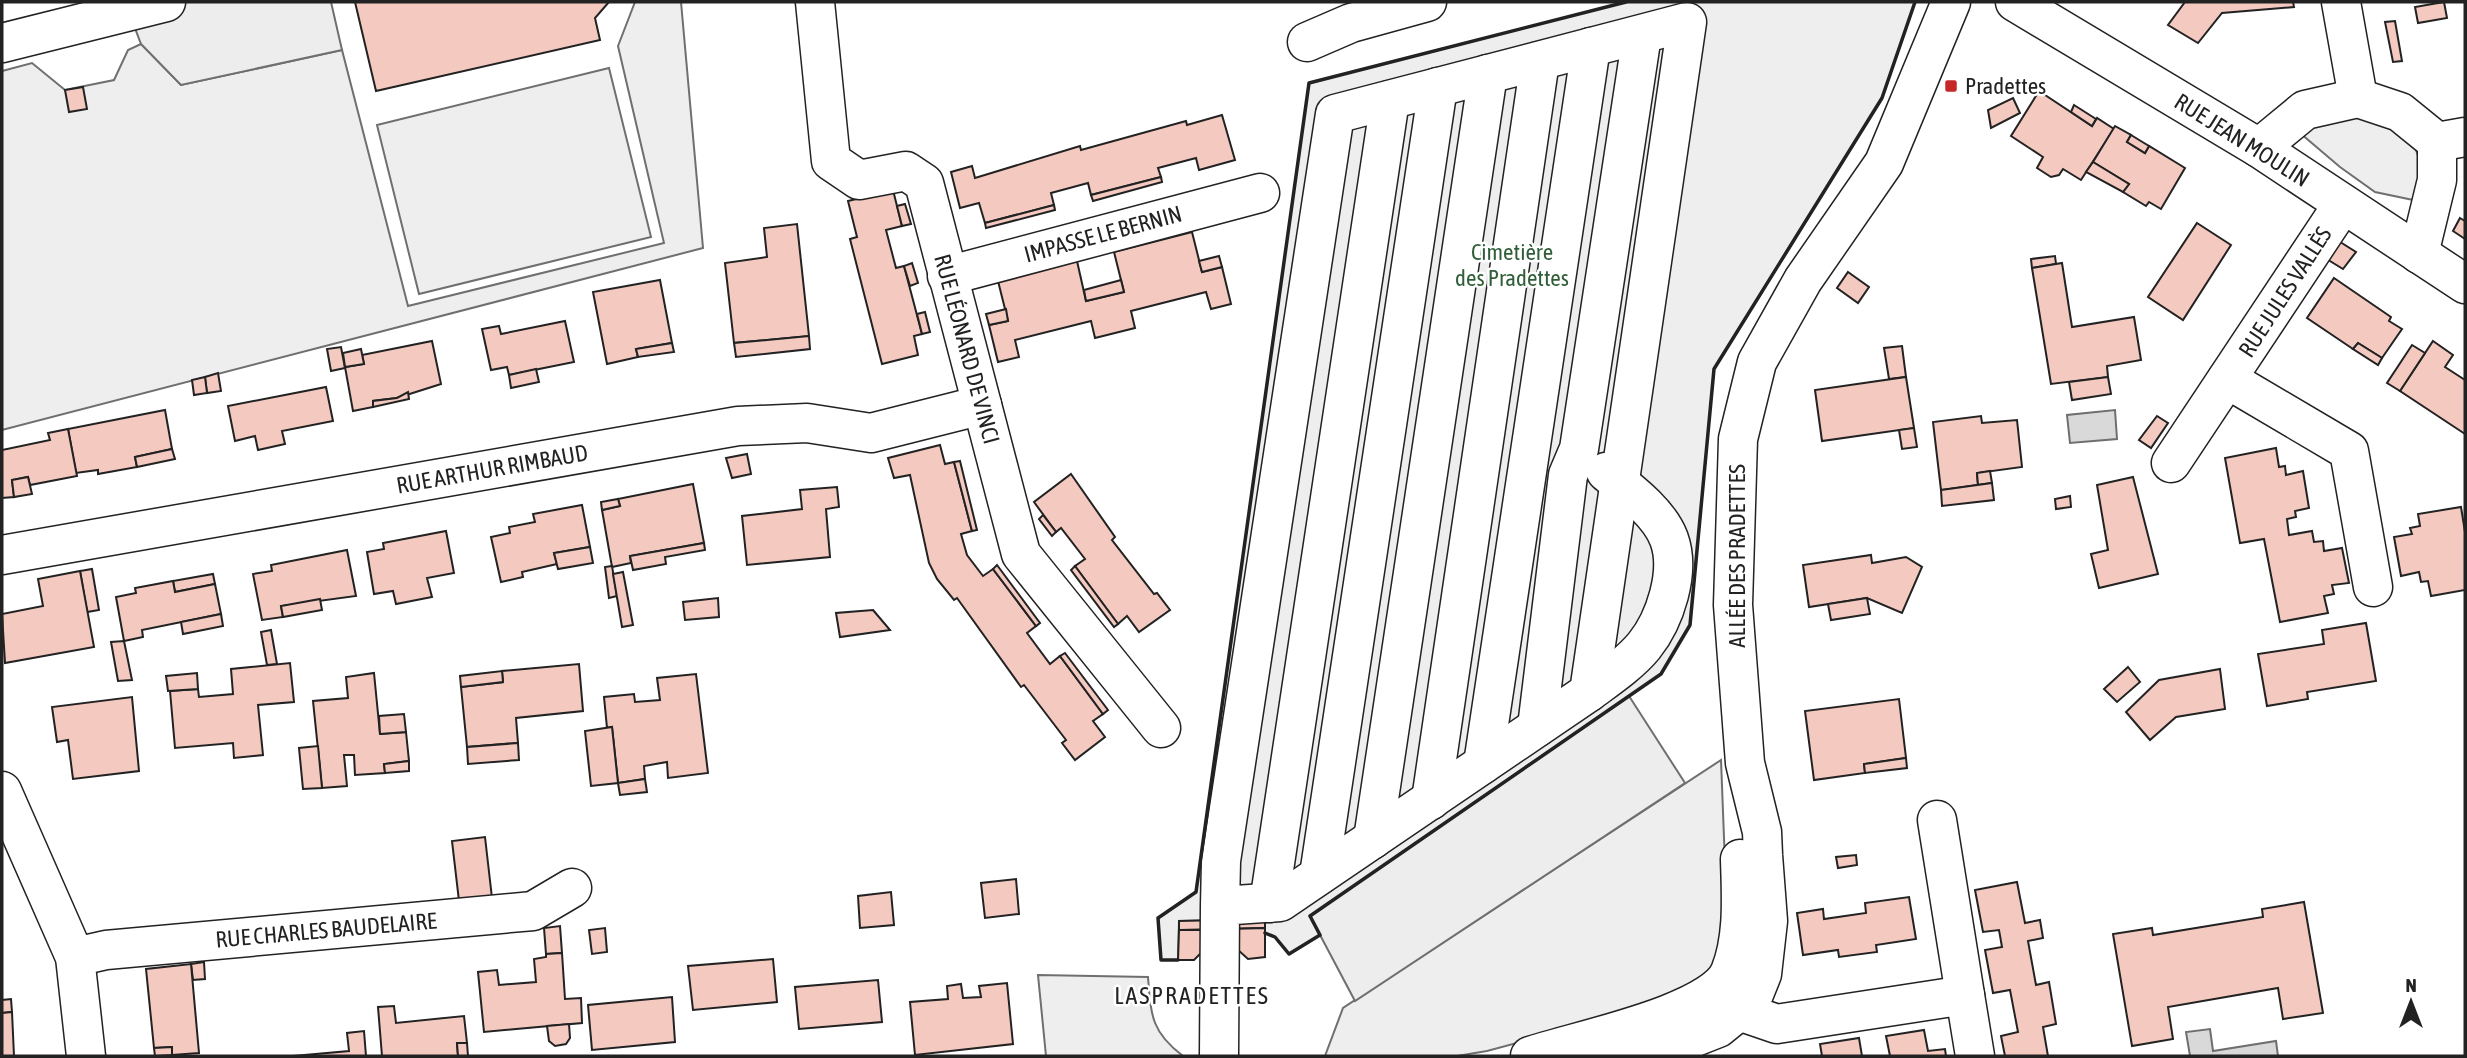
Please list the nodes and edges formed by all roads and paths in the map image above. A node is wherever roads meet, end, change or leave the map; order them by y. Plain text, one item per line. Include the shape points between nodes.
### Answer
1 (166, 2) edge
2 (815, 2) edge
3 (1427, 2) edge
4 (1951, 2) edge
5 (2015, 2) edge
6 (2341, 2) edge
7 (1642, 35) junction
8 (1307, 42) dead end
9 (2, 43) edge
10 (1591, 47) junction
11 (1539, 61) junction
12 (1488, 74) junction
13 (1438, 87) junction
14 (2358, 98) junction
15 (1390, 100) junction
16 (2451, 139) edge
17 (2259, 148) junction
18 (1327, 169) junction
19 (1378, 176) junction
20 (1423, 182) junction
21 (1471, 190) junction
22 (1260, 193) dead end
23 (1519, 197) junction
24 (1568, 204) junction
25 (2343, 204) junction
26 (1615, 211) junction
27 (1658, 218) junction
28 (2419, 254) junction
29 (947, 276) junction
30 (2465, 284) edge
31 (1295, 378) junction
32 (2227, 379) junction
33 (1347, 386) junction
34 (1391, 393) junction
35 (1439, 400) junction
36 (982, 405) junction
37 (1487, 407) junction
38 (1536, 414) junction
39 (1286, 433) junction
40 (1339, 441) junction
41 (1383, 448) junction
42 (1431, 455) junction
43 (1574, 462) junction
44 (1479, 463) junction
45 (2171, 463) dead end
46 (1528, 470) junction
47 (1620, 483) junction
48 (2, 555) edge
49 (2373, 587) dead end
50 (1260, 608) junction
51 (1312, 616) junction
52 (1357, 623) junction
53 (1405, 630) junction
54 (1453, 637) junction
55 (1501, 644) junction
56 (1589, 692) junction
57 (1537, 727) junction
58 (1161, 728) dead end
59 (1483, 764) junction
60 (2, 792) edge
61 (1431, 800) junction
62 (1937, 820) dead end
63 (1373, 839) junction
64 (1320, 875) junction
65 (572, 888) dead end
66 (1269, 903) junction
67 (1220, 906) junction
68 (75, 957) junction
69 (1965, 995) junction
70 (1729, 999) junction
71 (86, 1056) edge
72 (1219, 1056) edge
73 (1530, 1056) edge
74 (1606, 1056) edge
75 (1975, 1056) edge

1 - 9 street
2 - 29 street, RUE LÉONARD DE VINCI via 831,161 859,180 905,171 924,183
3 - 8 street via 1351,23
4 - 70 street, ALLÉE DES PRADETTES via 1884,163 1804,280 1757,362 1738,439 1733,605 1745,763 1739,937
5 - 17 street, RUE JEAN MOULIN
6 - 14 street
7 - 10 street
7 - 26 street
7 - 27 street via 1687,22
10 - 11 street
10 - 24 street
11 - 12 street
11 - 23 street
12 - 13 street
12 - 21 street
13 - 15 street
13 - 20 street
14 - 16 street via 2400,112
14 - 17 street via 2305,110
15 - 18 street via 1335,114
15 - 19 street
16 - 28 street
17 - 25 street, RUE JEAN MOULIN
18 - 19 street
18 - 31 street
19 - 20 street
19 - 33 street
20 - 21 street
20 - 34 street
21 - 23 street
21 - 35 street
22 - 29 street, IMPASSE LE BERNIN
23 - 24 street
23 - 37 street
24 - 26 street
24 - 38 street
25 - 28 street, RUE JEAN MOULIN
25 - 32 street, RUE JULES VALLÈS
26 - 27 street
26 - 43 street
27 - 47 street
28 - 30 street, RUE JEAN MOULIN
29 - 36 street, RUE LÉONARD DE VINCI
31 - 33 street
31 - 39 street
32 - 45 street, RUE JULES VALLÈS
32 - 49 street, RUE JULES VALLÈS via 2349,451
33 - 34 street
33 - 40 street
34 - 35 street
34 - 41 street
35 - 37 street
35 - 42 street
36 - 48 street, RUE ARTHUR RIMBAUD via 871,433 807,423 738,426
36 - 58 street, RUE LÉONARD DE VINCI via 1021,554
37 - 38 street
37 - 44 street
38 - 43 street
38 - 46 street
39 - 40 street
39 - 50 street
40 - 41 street
40 - 51 street
41 - 42 street
41 - 52 street
42 - 44 street
42 - 53 street
43 - 46 street
43 - 47 street
43 - 57 street
44 - 46 street
44 - 54 street
46 - 55 street
47 - 56 street
47 - 56 street via 1655,517 1669,538 1674,564 1671,587 1644,646
50 - 51 street
50 - 67 street via 1221,862
51 - 52 street
51 - 66 street
52 - 53 street
52 - 64 street
53 - 54 street
53 - 63 street
54 - 55 street
54 - 61 street
55 - 59 street
56 - 57 street
57 - 59 street
59 - 61 street
60 - 68 street
61 - 63 street
62 - 69 street
63 - 64 street
64 - 66 street via 1280,902
65 - 68 street, RUE CHARLES BAUDELAIRE via 533,911 106,950
66 - 67 street
67 - 72 street
68 - 71 street
69 - 70 street via 1777,1024
69 - 75 street
70 - 73 street via 1693,1004
70 - 74 street via 1718,1028 1690,1039

